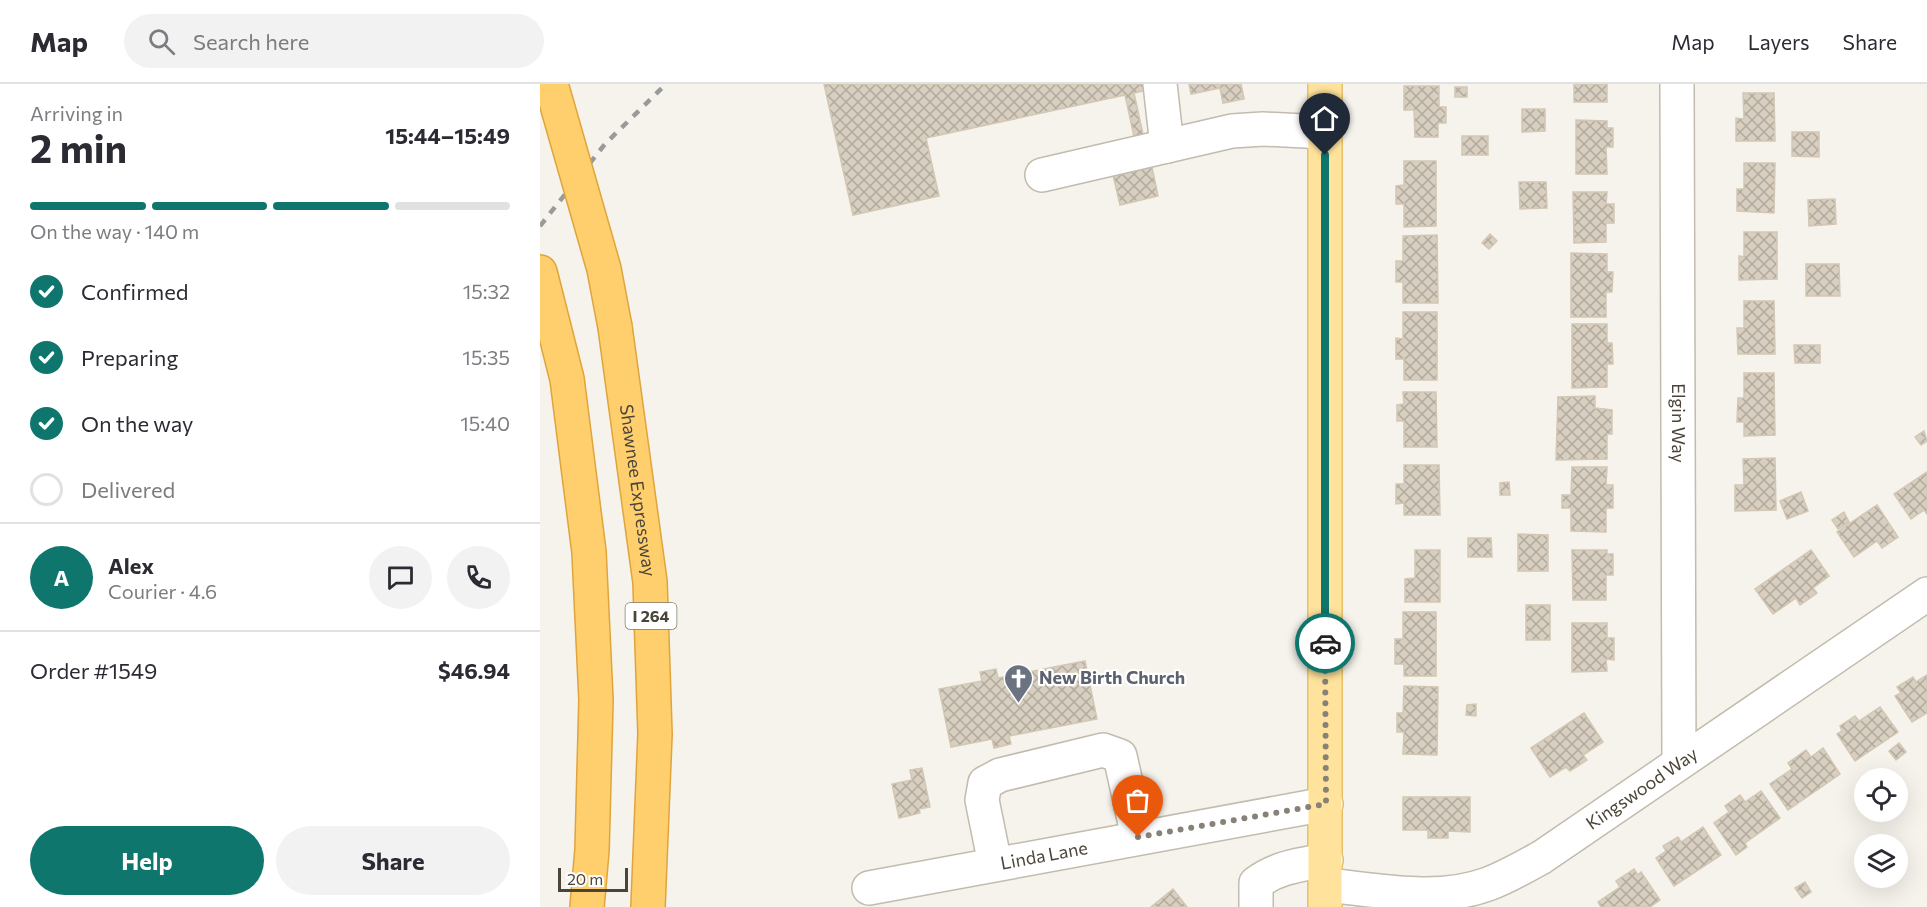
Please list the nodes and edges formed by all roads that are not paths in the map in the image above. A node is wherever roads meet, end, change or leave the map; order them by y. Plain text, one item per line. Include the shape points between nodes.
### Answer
1 (551, 84) edge
2 (1160, 84) edge
3 (1325, 84) edge
4 (1677, 84) edge
5 (1325, 132) junction
6 (1167, 146) junction
7 (1041, 176) dead end
8 (540, 272) edge
9 (1927, 594) edge
10 (1678, 762) junction
11 (1326, 804) junction
12 (1138, 837) junction
13 (995, 864) junction
14 (937, 875) junction
15 (1326, 884) edge
16 (869, 888) dead end
17 (1256, 895) edge
18 (587, 907) edge
19 (648, 907) edge
20 (906, 907) edge

1 - 19 highway, Shawnee Expressway / I 264, bridge via 604,269 650,582 655,734
2 - 6 street
3 - 5 main road
4 - 10 street, Elgin Way
5 - 6 street via 1232,131
5 - 11 main road
6 - 7 street
8 - 18 highway via 567,379 589,552 596,700
9 - 10 street, Kingswood Way
10 - 15 street, Kingswood Way via 1542,857 1486,885 1442,893 1409,893
11 - 12 street, Linda Lane
11 - 15 main road
12 - 13 street, Linda Lane
12 - 13 street via 1120,756 1103,750 1000,775 986,783 982,800
13 - 14 street, Linda Lane
14 - 16 street, Linda Lane
14 - 20 street
15 - 17 street, Kingswood Way via 1279,868

